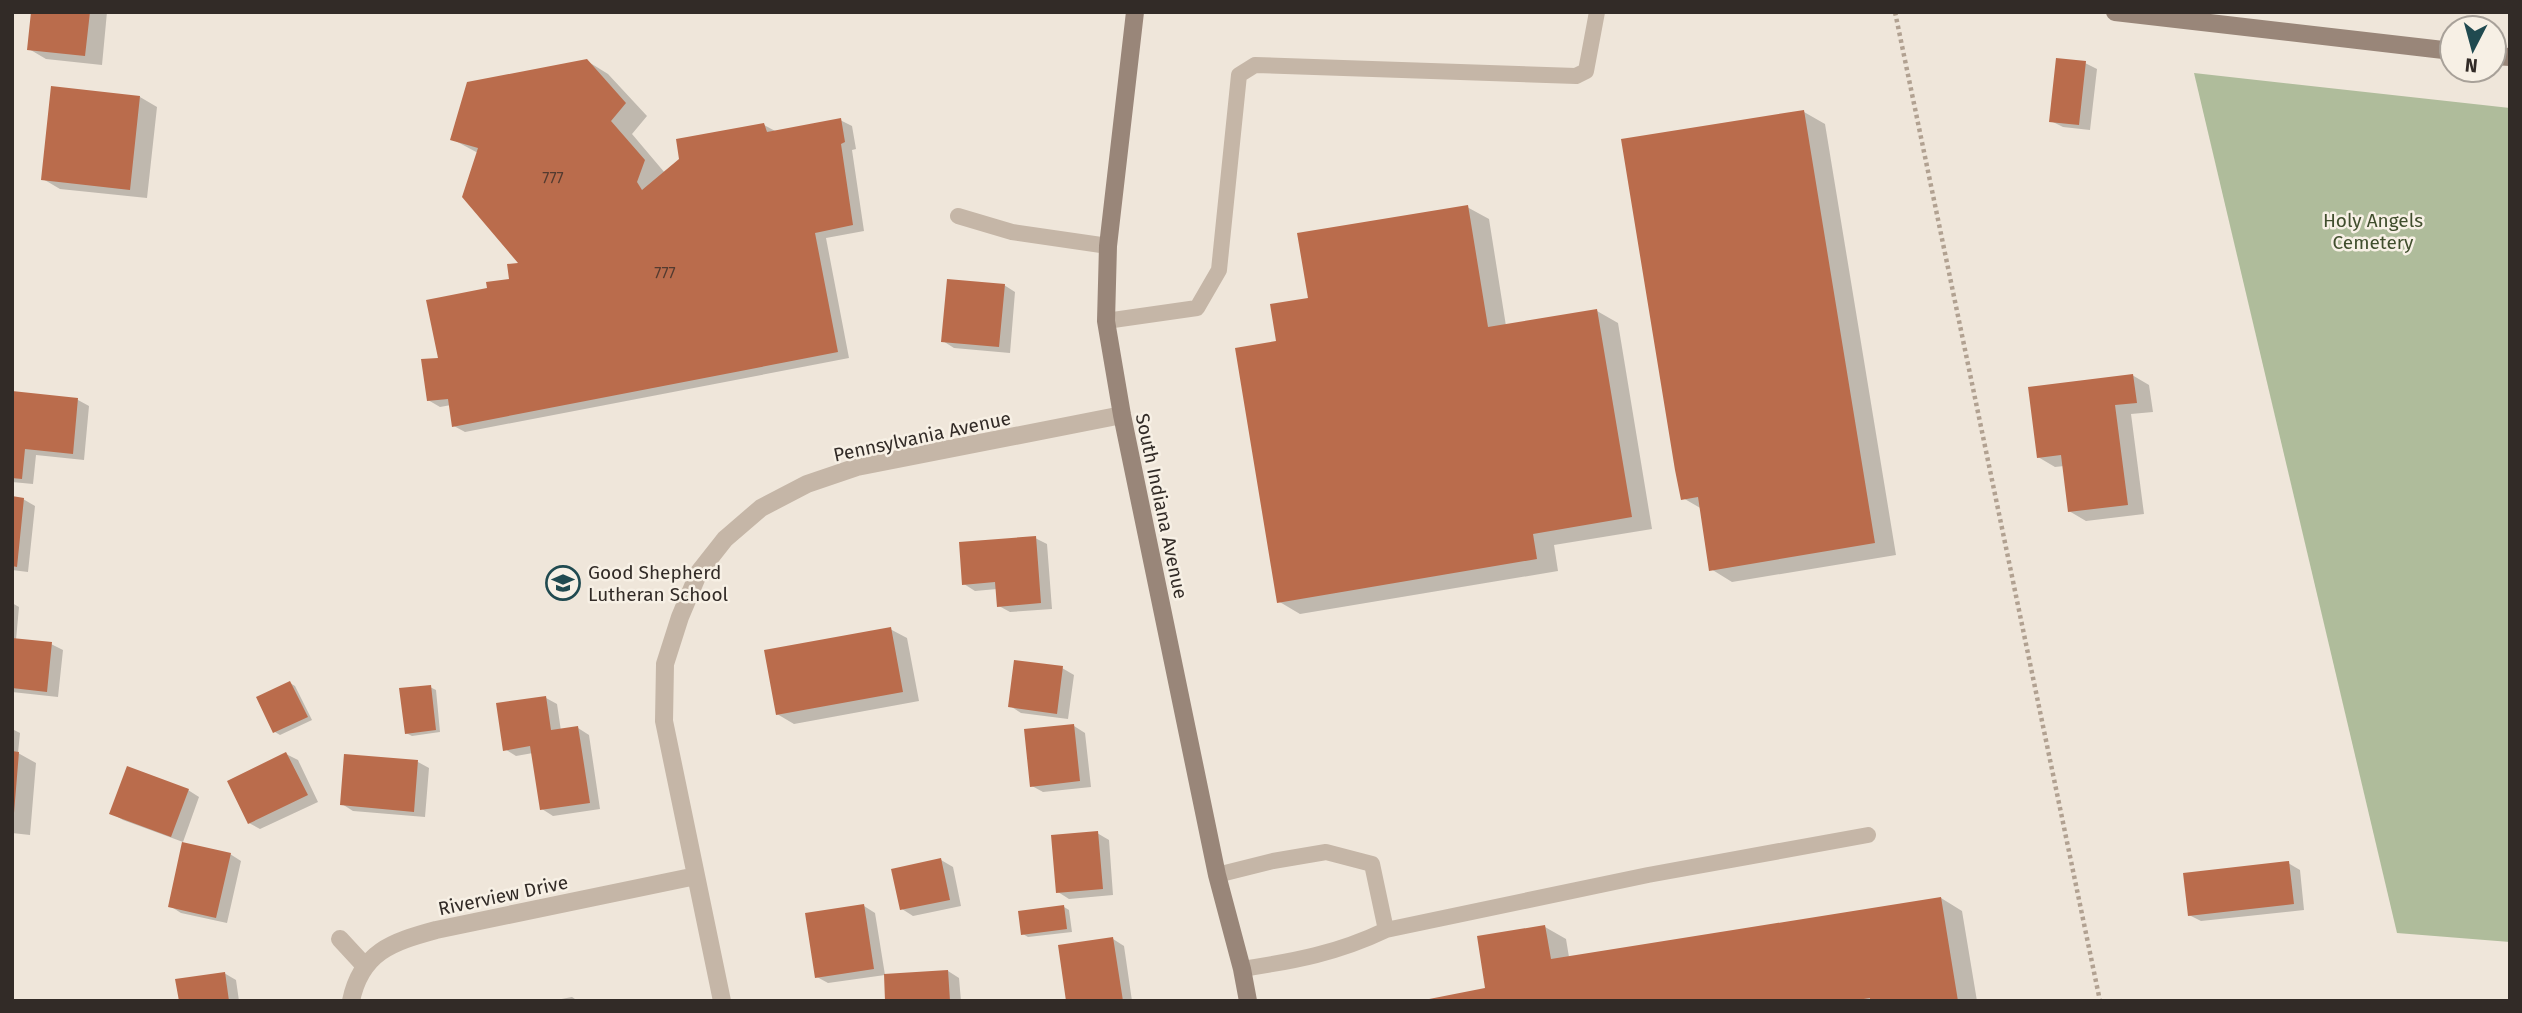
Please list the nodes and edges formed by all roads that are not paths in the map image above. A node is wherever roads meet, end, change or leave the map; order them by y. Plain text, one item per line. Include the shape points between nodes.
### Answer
1 (1135, 12) edge
2 (1597, 12) edge
3 (2115, 12) edge
4 (2438, 49) edge
5 (958, 216) dead end
6 (1108, 246) junction
7 (1106, 321) junction
8 (1122, 415) junction
9 (1868, 835) dead end
10 (1217, 875) junction
11 (696, 876) junction
12 (1385, 930) junction
13 (340, 939) dead end
14 (364, 965) junction
15 (1242, 969) junction
16 (351, 1001) edge
17 (722, 1001) edge
18 (1248, 1001) edge

1 - 6 street, South Indiana Avenue
2 - 7 lane via 1586,71 1576,76 1255,65 1239,75 1219,270 1197,308
3 - 4 street
5 - 6 lane via 1012,232
6 - 7 street, South Indiana Avenue
7 - 8 street, South Indiana Avenue
8 - 10 street, South Indiana Avenue
8 - 11 street, Pennsylvania Avenue via 857,467 807,484 761,508 724,539 699,572 665,664 664,721
9 - 12 lane
10 - 12 lane via 1326,852 1372,864
10 - 15 street, South Indiana Avenue
11 - 14 street, Riverview Drive via 436,930 407,938
11 - 17 street, Pennsylvania Avenue
12 - 15 lane via 1352,946
13 - 14 street
14 - 16 street
15 - 18 street, South Indiana Avenue

